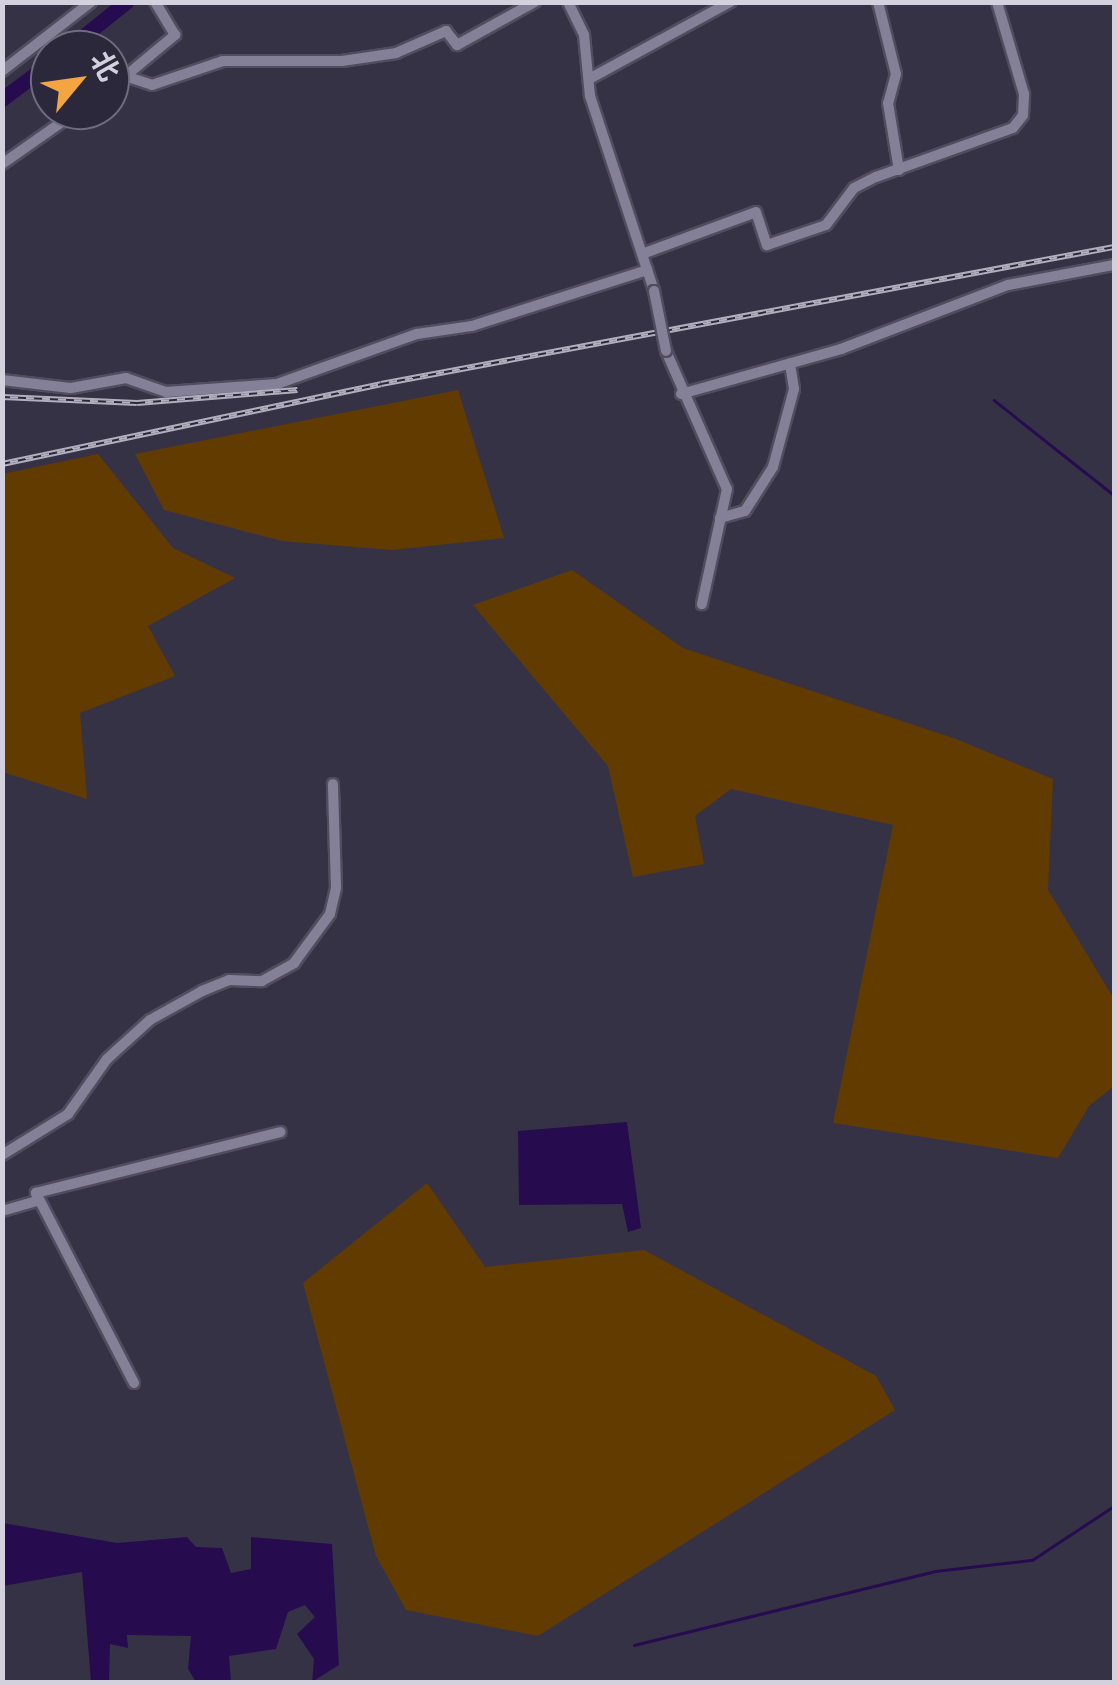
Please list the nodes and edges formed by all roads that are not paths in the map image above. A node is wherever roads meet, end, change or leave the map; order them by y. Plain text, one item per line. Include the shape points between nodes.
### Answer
1 (92, 2) edge
2 (155, 2) edge
3 (534, 2) edge
4 (568, 2) edge
5 (730, 2) edge
6 (878, 2) edge
7 (997, 2) edge
8 (2, 72) edge
9 (130, 75) edge
10 (130, 78) edge
11 (588, 79) junction
12 (50, 130) edge
13 (2, 164) edge
14 (899, 170) junction
15 (642, 254) junction
16 (1114, 266) edge
17 (648, 270) junction
18 (790, 363) junction
19 (2, 380) edge
20 (681, 394) junction
21 (720, 518) junction
22 (702, 604) dead end
23 (333, 784) dead end
24 (280, 1132) dead end
25 (2, 1154) edge
26 (38, 1201) junction
27 (2, 1211) edge
28 (134, 1384) dead end

1 - 8 street
2 - 9 street via 175,34
3 - 10 street via 456,45 446,31 396,52 342,61 223,61 152,84
4 - 11 street via 584,35
5 - 11 street
6 - 14 street via 896,74 888,103
7 - 14 street via 1024,114 1014,128 950,146
11 - 15 street
12 - 13 street
14 - 15 street via 854,188 826,224 767,245 756,212
15 - 17 street
16 - 18 street via 1008,285
17 - 19 street via 472,326 416,334 278,384 166,392 126,378 71,388
17 - 20 street, bridge
18 - 20 street
18 - 21 street via 794,389 774,467 746,511
20 - 21 street via 727,489
21 - 22 street
23 - 25 street via 336,888 330,914 294,964 262,980 229,980 150,1020 107,1059 68,1114
24 - 26 street via 36,1193
26 - 27 street
26 - 28 street

